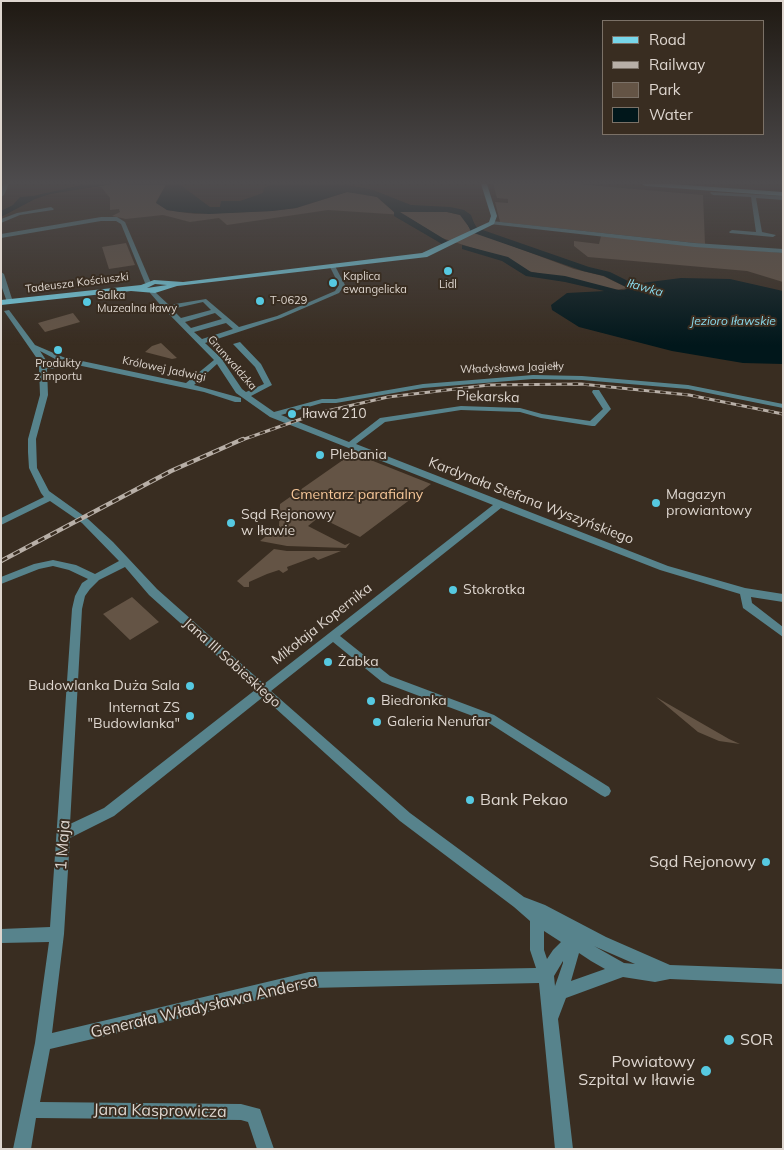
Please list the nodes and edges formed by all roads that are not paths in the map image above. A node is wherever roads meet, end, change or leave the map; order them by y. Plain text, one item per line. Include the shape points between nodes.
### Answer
1 (130, 238) edge
2 (463, 238) edge
3 (627, 238) edge
4 (783, 251) edge
5 (333, 267) junction
6 (1, 274) edge
7 (153, 287) junction
8 (9, 306) edge
9 (166, 308) junction
10 (217, 310) junction
11 (227, 320) junction
12 (179, 321) junction
13 (238, 330) junction
14 (189, 331) junction
15 (200, 342) junction
16 (237, 344) dead end
17 (34, 346) junction
18 (59, 360) junction
19 (218, 360) junction
20 (45, 364) junction
21 (188, 386) junction
22 (596, 392) dead end
23 (241, 398) junction
24 (783, 406) edge
25 (273, 415) junction
26 (350, 445) junction
27 (49, 498) junction
28 (500, 504) junction
29 (1, 522) edge
30 (125, 562) junction
31 (95, 578) junction
32 (1, 581) edge
33 (745, 592) junction
34 (783, 598) edge
35 (783, 632) edge
36 (332, 636) junction
37 (262, 690) junction
38 (605, 791) dead end
39 (64, 834) junction
40 (519, 902) junction
41 (537, 918) junction
42 (57, 934) junction
43 (1, 936) edge
44 (576, 937) junction
45 (623, 970) junction
46 (670, 972) junction
47 (546, 975) junction
48 (783, 977) edge
49 (559, 993) junction
50 (550, 1021) junction
51 (42, 1044) junction
52 (30, 1110) junction
53 (22, 1149) edge
54 (266, 1149) edge
55 (564, 1149) edge

1 - 7 street, Grunwaldzka
2 - 5 main road, Tadeusza Kościuszki via 424,255
3 - 4 street
5 - 7 main road, Tadeusza Kościuszki
5 - 13 street via 342,285 340,290
6 - 8 street
7 - 8 main road, Tadeusza Kościuszki
7 - 9 street, Grunwaldzka
8 - 17 street, Królowej Jadwigi via 17,326
9 - 10 street via 204,300
9 - 12 street, Grunwaldzka
10 - 11 street
10 - 12 street
11 - 13 street
11 - 14 street
12 - 14 street, Grunwaldzka
13 - 15 street
14 - 15 street, Grunwaldzka
15 - 19 street, Grunwaldzka
16 - 23 street via 258,366 268,385
17 - 18 street, Królowej Jadwigi
17 - 20 street, Królowej Jadwigi
18 - 20 street
18 - 20 street
18 - 21 street, Królowej Jadwigi
19 - 21 street
19 - 23 street, Grunwaldzka
20 - 27 street, Jana III Sobieskiego via 44,395 32,439 32,452 33,468
21 - 23 street, Królowej Jadwigi
22 - 26 street, Piekarska via 606,410 592,424 520,410 461,408 383,420
23 - 25 street, Grunwaldzka
24 - 25 street, Władysława Jagiełły via 688,387 534,376 423,386 322,401
25 - 26 street, Kardynała Stefana Wyszyńskiego
26 - 28 street, Kardynała Stefana Wyszyńskiego
27 - 29 street
27 - 30 street, Jana III Sobieskiego via 85,521
28 - 33 street, Kardynała Stefana Wyszyńskiego via 664,568
28 - 36 street, Mikołaja Kopernika
30 - 31 street, 1 Maja
30 - 37 street, Jana III Sobieskiego via 153,592
31 - 32 street via 54,563 37,566
31 - 39 street, 1 Maja via 80,596 77,609
33 - 34 street, Kardynała Stefana Wyszyńskiego
33 - 35 street via 747,605
36 - 37 street, Mikołaja Kopernika
36 - 38 street via 386,679 490,718
37 - 39 street, Mikołaja Kopernika via 109,812
37 - 40 street, Jana III Sobieskiego via 405,817
39 - 42 street, 1 Maja
40 - 41 street, Jana III Sobieskiego
40 - 44 street, Jana III Sobieskiego via 540,910
41 - 44 street, Jana III Sobieskiego
41 - 47 street via 537,950
42 - 43 street
42 - 51 street, 1 Maja
44 - 45 street
44 - 46 street
44 - 47 street via 558,955
44 - 49 street
45 - 46 street via 655,975
45 - 49 street
46 - 48 street
47 - 50 street
47 - 51 street, Generała Władysława Andersa via 310,980
49 - 50 street
50 - 55 street
51 - 52 street, 1 Maja
52 - 53 street, 1 Maja
52 - 54 street, Jana Kasprowicza via 241,1112 254,1115

